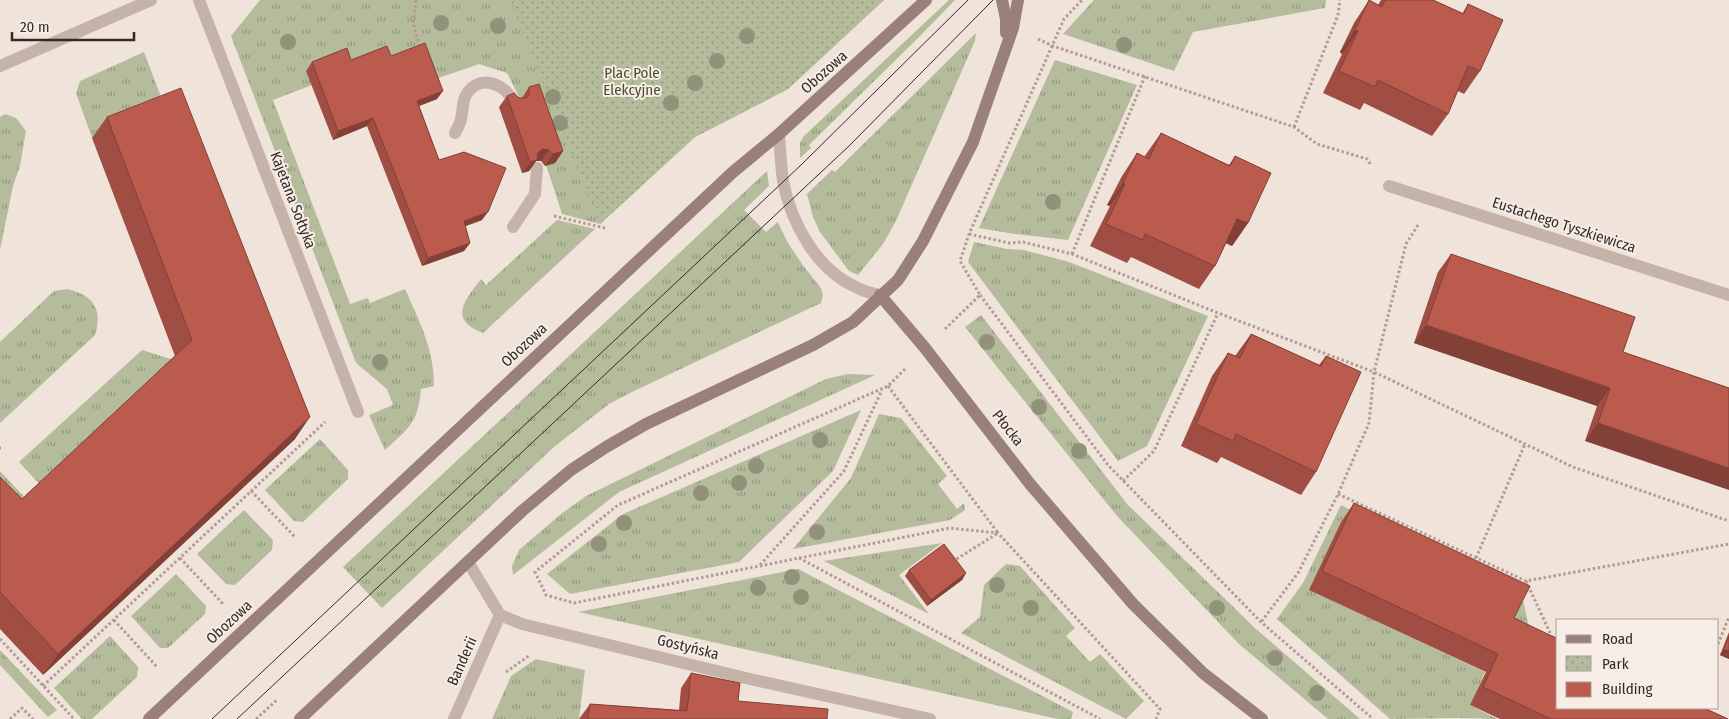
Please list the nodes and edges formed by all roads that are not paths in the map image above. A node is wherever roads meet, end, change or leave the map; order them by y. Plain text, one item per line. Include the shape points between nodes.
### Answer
1 (152, 0) edge
2 (199, 0) edge
3 (926, 0) edge
4 (1002, 0) edge
5 (1018, 0) edge
6 (1006, 50) junction
7 (0, 66) edge
8 (514, 102) edge
9 (455, 133) dead end
10 (779, 134) junction
11 (537, 168) edge
12 (1389, 186) road end
13 (513, 226) road end
14 (880, 295) junction
15 (1729, 295) edge
16 (358, 412) dead end
17 (468, 562) junction
18 (500, 615) junction
19 (149, 719) edge
20 (300, 719) edge
21 (454, 719) edge
22 (930, 719) edge
23 (1262, 719) edge

1 - 7 street
2 - 16 street, Kajetana Sołtyka
3 - 10 street, Obozowa
4 - 6 street
5 - 6 street
6 - 14 street via 973,142 950,190 912,261 898,280
8 - 9 street via 502,86 483,83 473,87 466,95
10 - 14 street via 783,181 800,229 812,250 840,278
10 - 19 street, Obozowa via 733,172
11 - 13 street via 535,194
12 - 15 street, Eustachego Tyszkiewicza
14 - 17 street via 853,322 813,345 681,407 606,447 571,470
14 - 23 street, Płocka via 1030,484 1133,604 1203,673
17 - 18 street
17 - 20 street
18 - 21 street, Banderii
18 - 22 street, Gostyńska via 542,630

